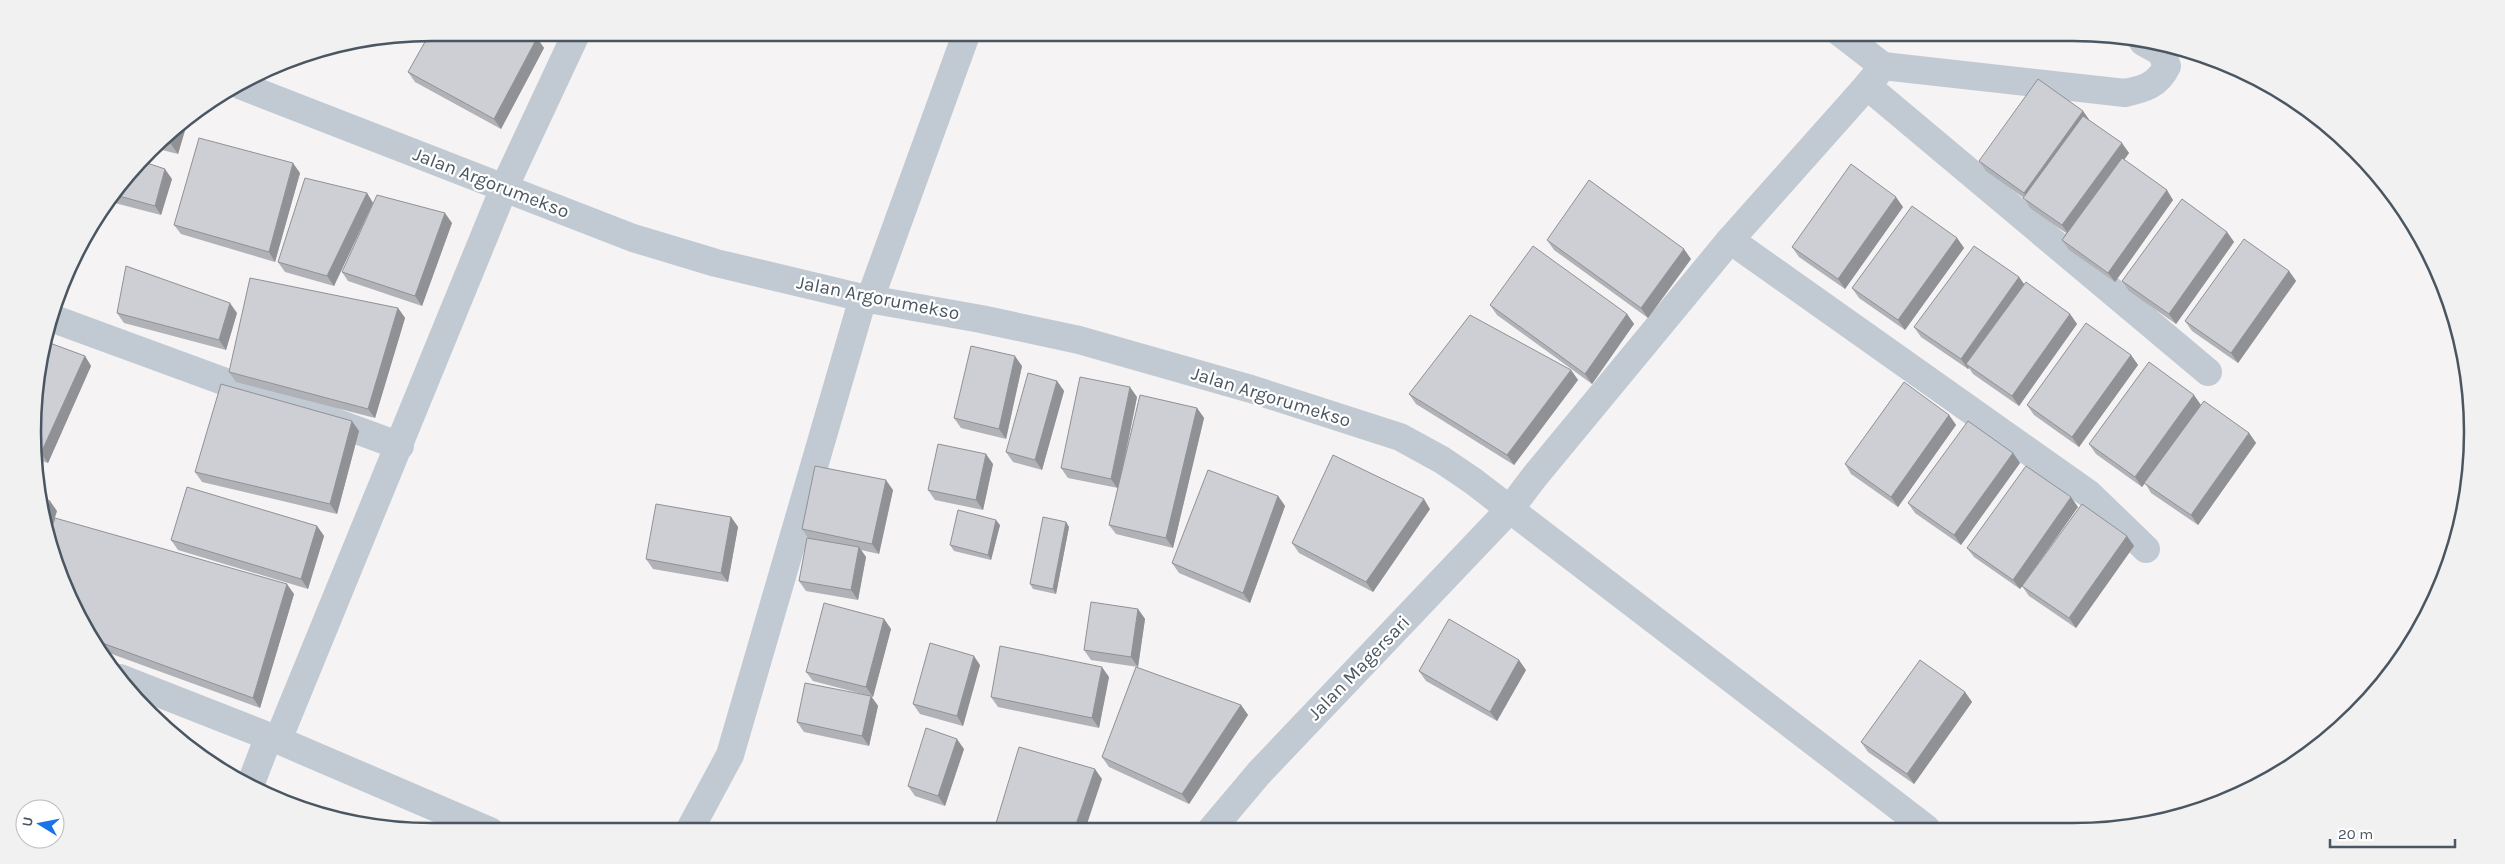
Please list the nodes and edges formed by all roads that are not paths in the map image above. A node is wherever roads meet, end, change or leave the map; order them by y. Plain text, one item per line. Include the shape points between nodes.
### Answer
1 (573, 41) edge
2 (965, 41) edge
3 (1846, 41) edge
4 (2161, 52) edge
5 (1875, 76) junction
6 (248, 88) edge
7 (504, 188) junction
8 (1730, 240) junction
9 (867, 298) junction
10 (58, 321) edge
11 (2208, 372) dead end
12 (400, 446) junction
13 (1510, 509) junction
14 (2146, 549) dead end
15 (132, 683) edge
16 (274, 738) junction
17 (253, 779) edge
18 (471, 823) edge
19 (693, 823) edge
20 (1217, 823) edge
21 (1919, 823) edge

1 - 7 street
2 - 9 street
3 - 5 street
4 - 5 street via 2167,66 2163,75 2145,89 2125,93
5 - 8 street, Jalan Magersari
5 - 11 street
6 - 7 street, Jalan Argorumekso
7 - 9 street, Jalan Argorumekso via 642,241 716,264
7 - 12 street
8 - 13 street, Jalan Magersari
8 - 14 street via 2089,494
9 - 13 street, Jalan Argorumekso via 1079,340 1330,413 1408,442 1450,465
9 - 19 street via 730,755
10 - 12 street
12 - 16 street
13 - 20 street, Jalan Magersari via 1272,759
13 - 21 street, Jalan Argorumekso
15 - 16 street
16 - 17 street
16 - 18 street

